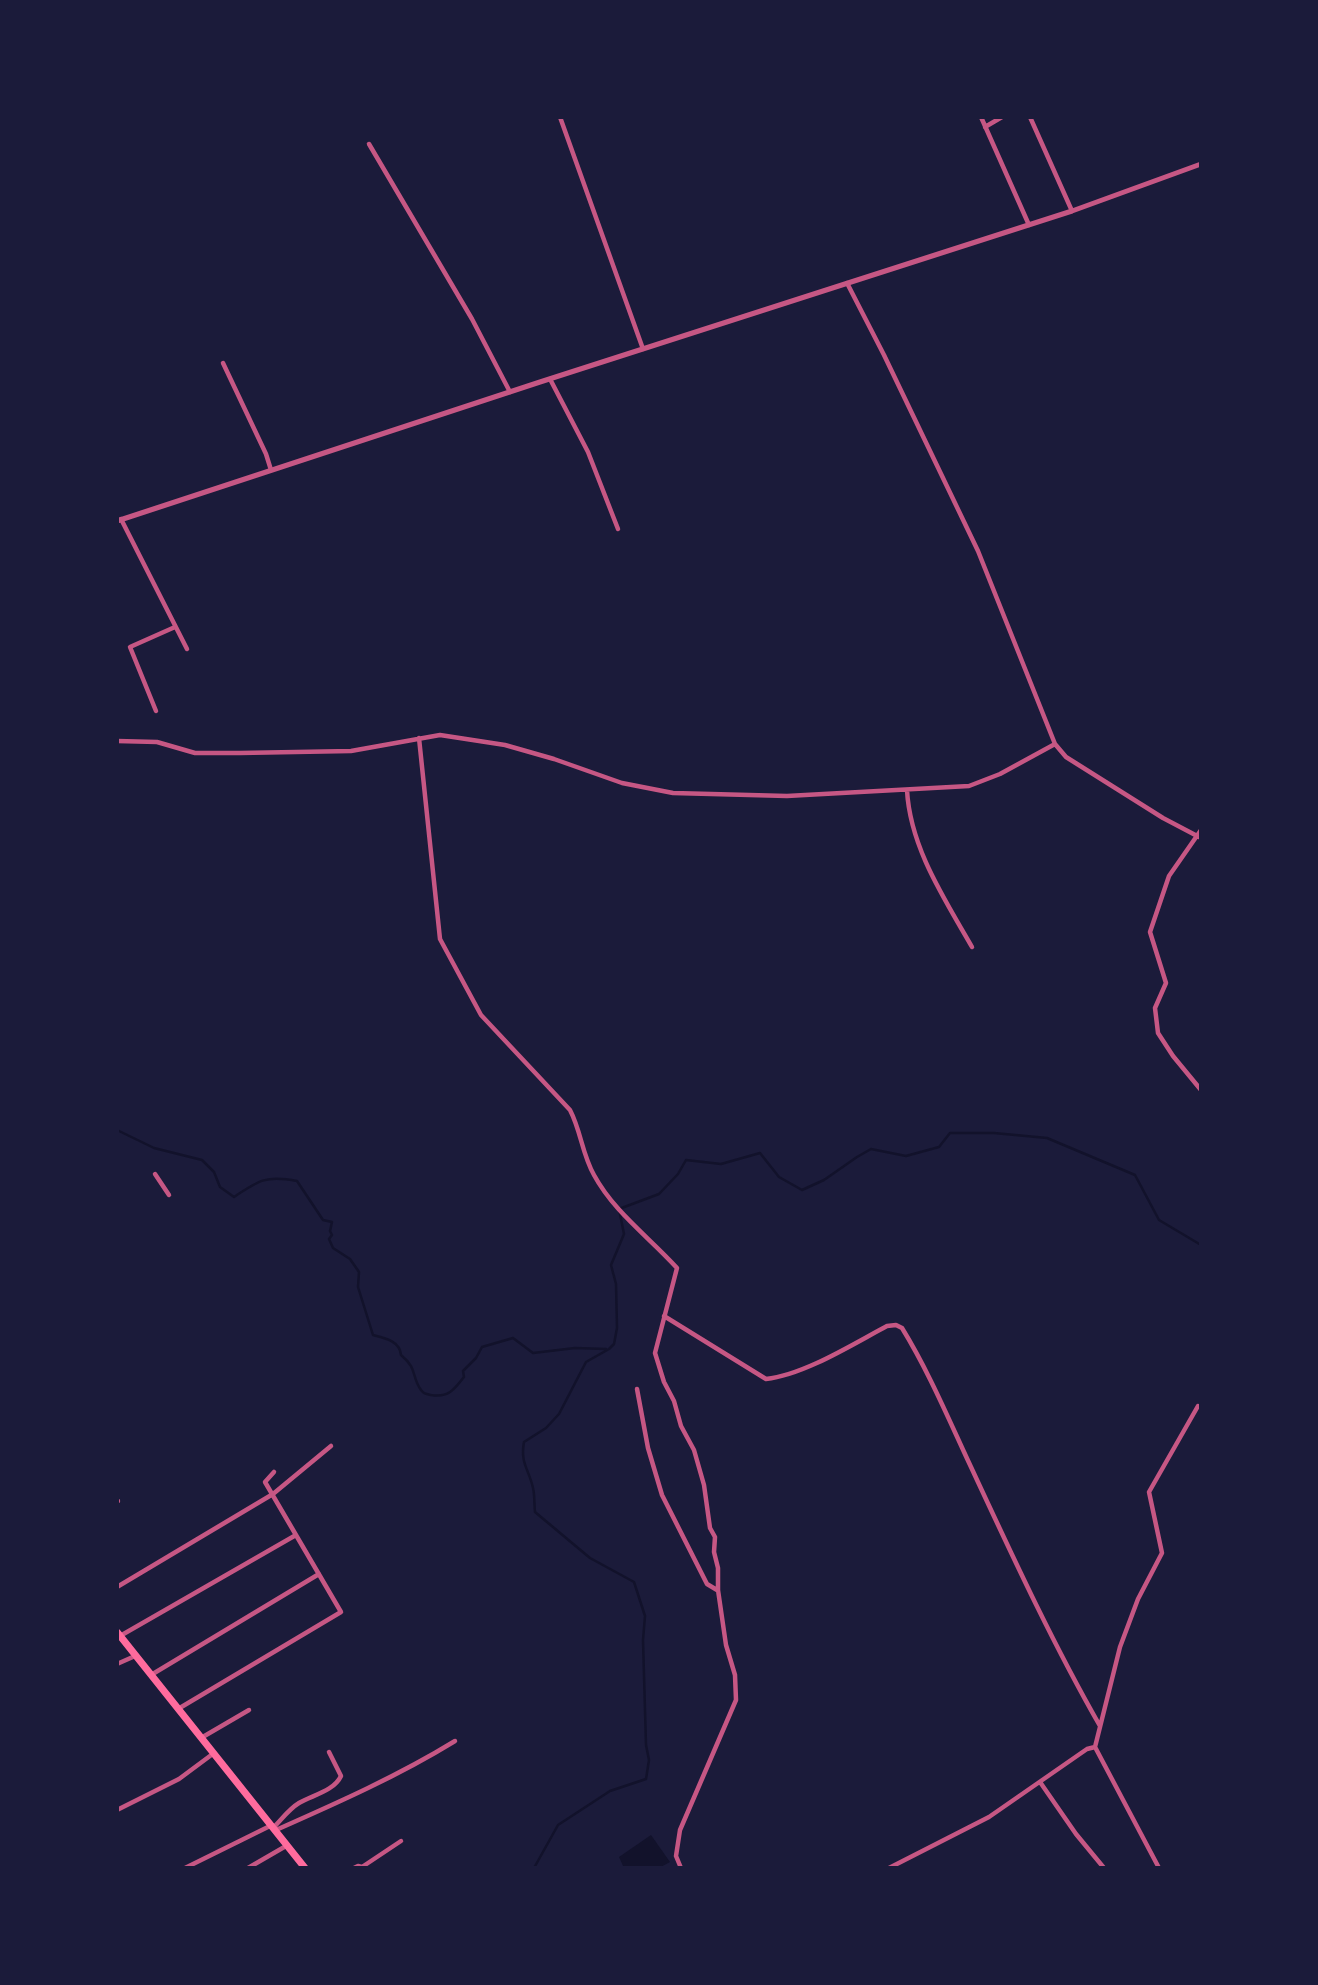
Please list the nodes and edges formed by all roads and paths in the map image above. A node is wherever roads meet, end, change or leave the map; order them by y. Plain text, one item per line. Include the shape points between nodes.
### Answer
1 (560, 117) edge
2 (981, 117) edge
3 (1002, 117) edge
4 (1030, 117) edge
5 (985, 127) junction
6 (369, 144) dead end
7 (1201, 164) edge
8 (1072, 211) junction
9 (1028, 225) junction
10 (847, 283) junction
11 (643, 349) junction
12 (223, 363) dead end
13 (550, 379) junction
14 (510, 392) junction
15 (271, 470) junction
16 (119, 520) edge
17 (618, 529) dead end
18 (175, 627) junction
19 (187, 649) dead end
20 (156, 711) dead end
21 (419, 738) junction
22 (117, 741) edge
23 (1055, 744) junction
24 (907, 790) junction
25 (1199, 834) edge
26 (972, 947) dead end
27 (1201, 1090) edge
28 (155, 1174) dead end
29 (169, 1195) dead end
30 (664, 1316) junction
31 (637, 1389) dead end
32 (1198, 1406) dead end
33 (331, 1447) dead end
34 (274, 1472) dead end
35 (273, 1494) junction
36 (296, 1535) junction
37 (319, 1574) junction
38 (117, 1587) edge
39 (718, 1590) junction
40 (119, 1634) edge
41 (135, 1656) junction
42 (117, 1664) edge
43 (150, 1675) junction
44 (178, 1710) junction
45 (248, 1710) dead end
46 (1100, 1726) junction
47 (200, 1738) junction
48 (455, 1741) dead end
49 (1095, 1747) junction
50 (329, 1752) dead end
51 (214, 1753) junction
52 (1040, 1782) junction
53 (117, 1810) edge
54 (274, 1827) junction
55 (401, 1841) dead end
56 (287, 1846) junction
57 (185, 1868) edge
58 (248, 1868) edge
59 (305, 1868) edge
60 (354, 1868) edge
61 (681, 1868) edge
62 (889, 1868) edge
63 (1104, 1868) edge
64 (1158, 1868) edge

1 - 11 street
2 - 5 street
3 - 5 street
4 - 8 street
5 - 9 street
6 - 14 street
7 - 8 street
8 - 9 street
9 - 10 street
10 - 11 street
10 - 23 street via 978,551
11 - 13 street
12 - 15 street
13 - 14 street
13 - 17 street via 587,452
14 - 15 street
15 - 16 street
16 - 18 street
18 - 19 street
18 - 20 street via 130,647
21 - 22 street via 351,751 206,753 157,742
21 - 24 street via 440,735 505,745 622,783 673,793 787,796
21 - 30 street via 440,939 481,1015 570,1110 583,1153 610,1200 677,1268
23 - 24 street via 969,786
23 - 25 street via 1066,757 1163,818
24 - 26 street via 908,810 920,846
25 - 27 street via 1169,876 1150,933 1166,983 1154,1009 1158,1033
28 - 29 street
30 - 39 street via 655,1353 704,1485 715,1537
30 - 46 street via 766,1379 819,1361 887,1326 902,1328
31 - 39 street via 662,1495 707,1584
32 - 46 street via 1149,1492 1162,1553 1120,1647
33 - 35 street
34 - 35 street via 265,1482
35 - 36 street
35 - 38 street
36 - 37 street
36 - 40 street
37 - 43 street
37 - 44 street via 341,1612
39 - 61 street via 737,1700 680,1830 676,1856
40 - 41 highway
41 - 42 street
41 - 43 highway
43 - 44 highway
44 - 47 highway
45 - 47 street
46 - 49 street
47 - 51 highway
48 - 54 street via 330,1806
49 - 52 street
49 - 64 street
50 - 54 street via 341,1776 337,1784 291,1809
51 - 53 street via 179,1779
51 - 54 highway
52 - 62 street via 989,1816
52 - 63 street
54 - 56 highway
54 - 57 street
55 - 60 street
56 - 58 street
56 - 59 highway

